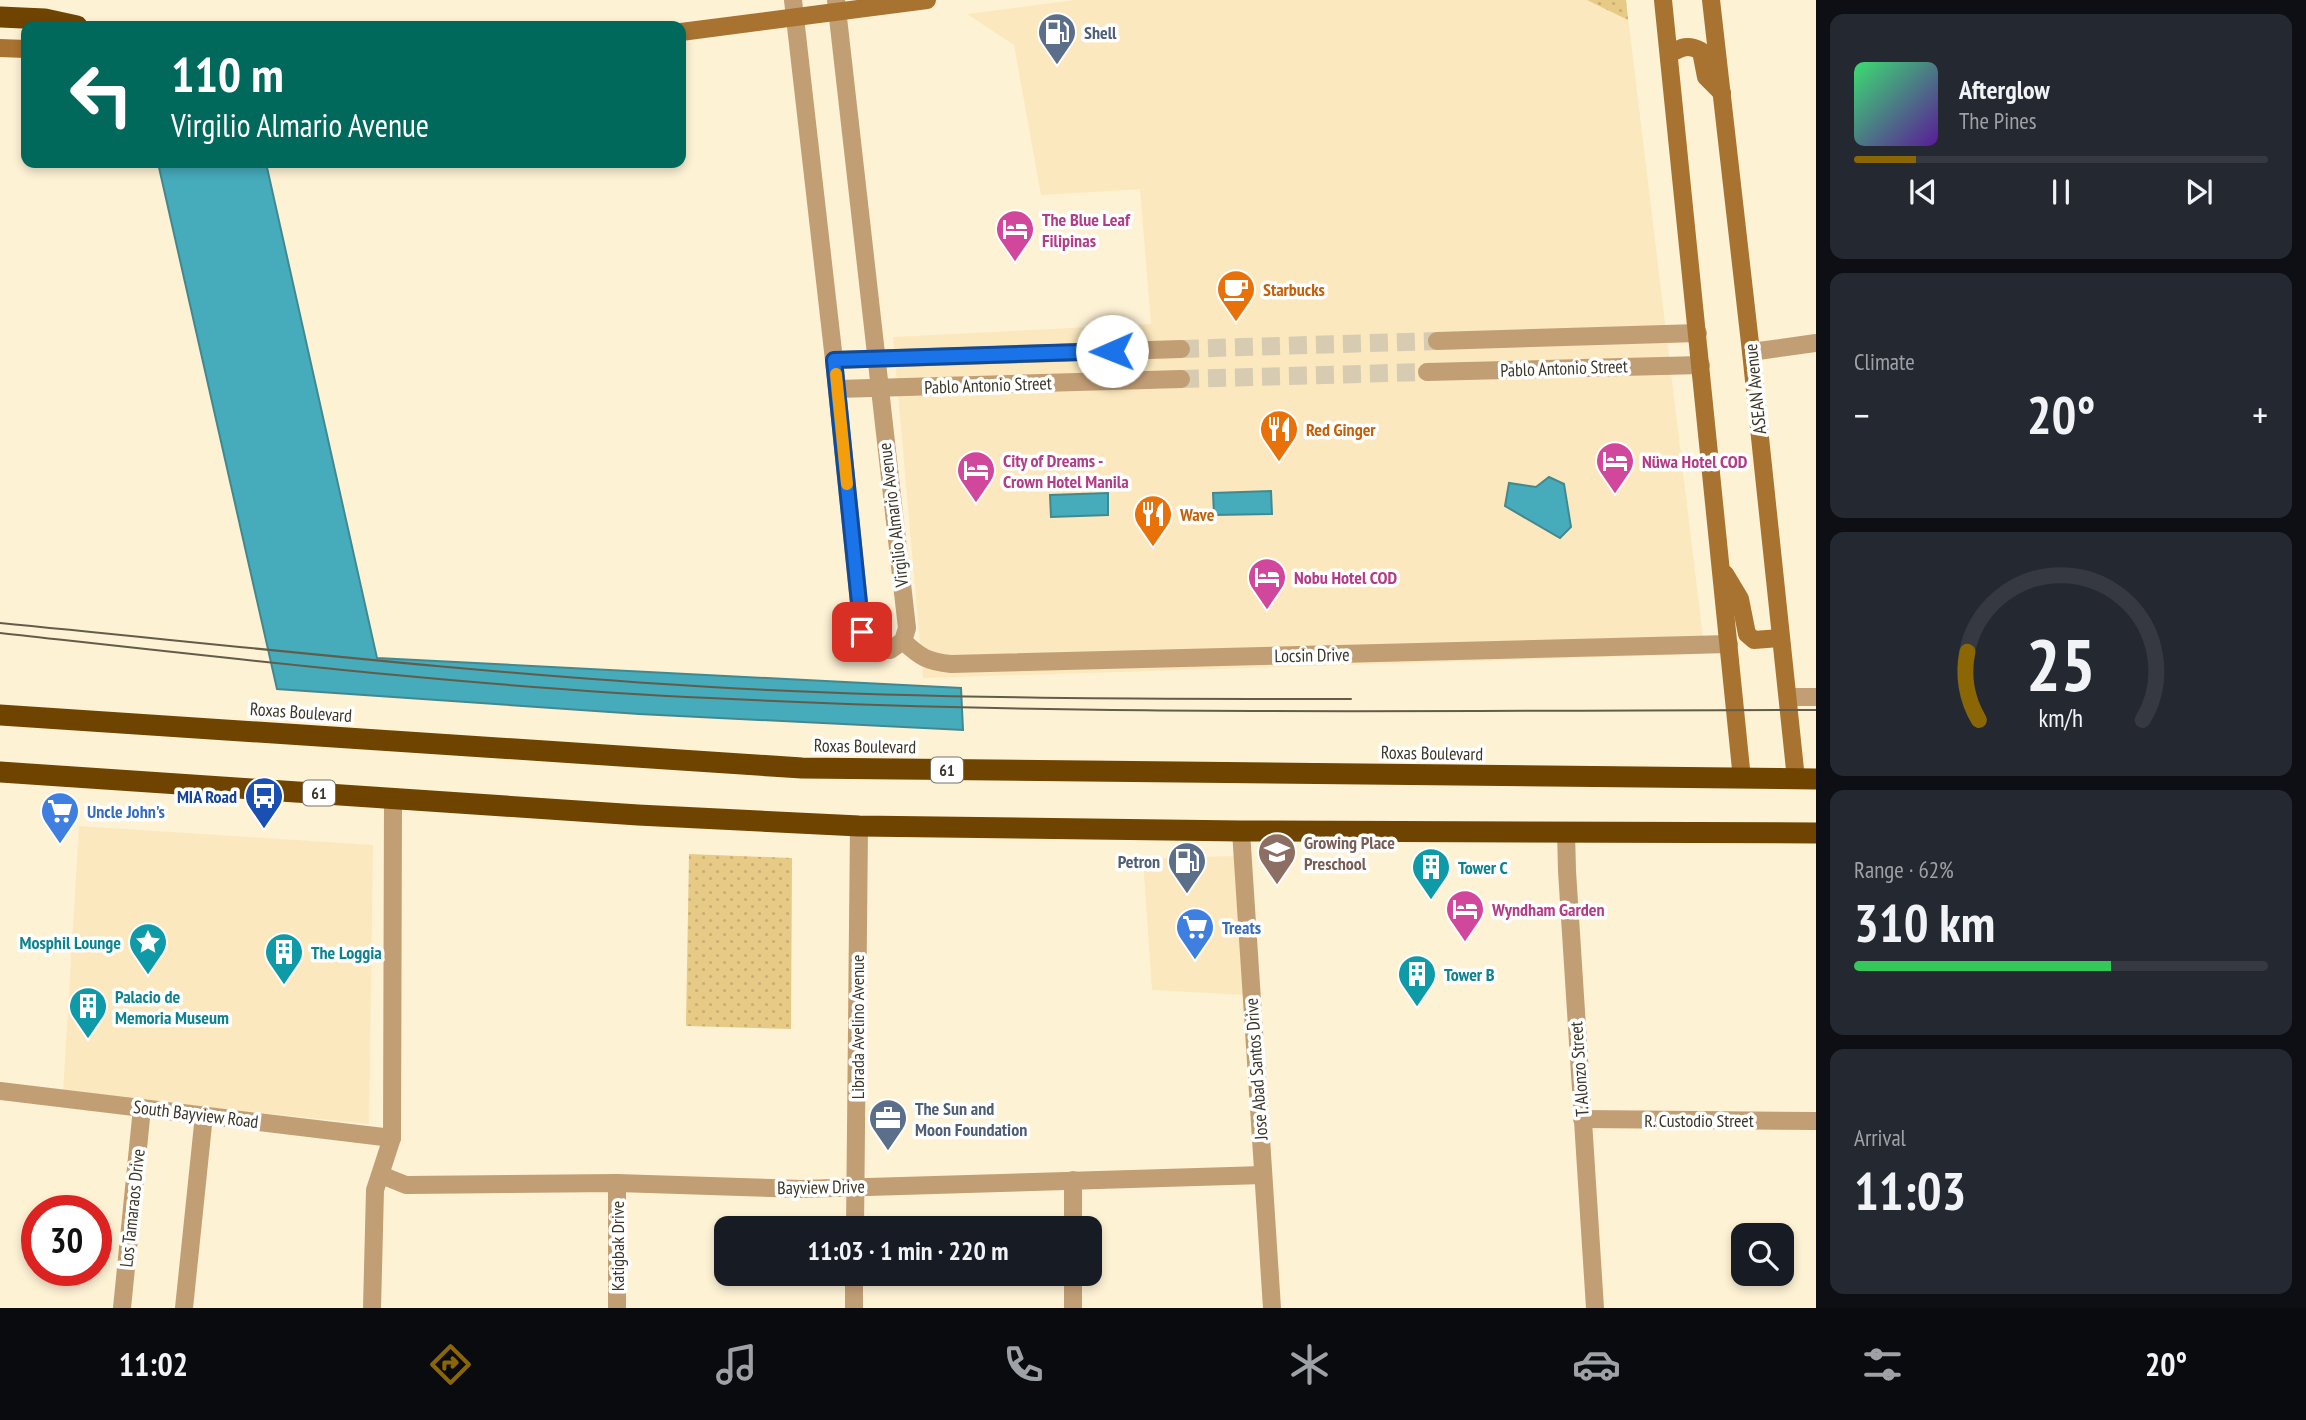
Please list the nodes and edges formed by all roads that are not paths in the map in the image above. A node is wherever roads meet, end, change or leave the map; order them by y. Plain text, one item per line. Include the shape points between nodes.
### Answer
1 (927, 0) edge
2 (1663, 0) edge
3 (1711, 0) edge
4 (837, 6) edge
5 (794, 8) edge
6 (0, 18) edge
7 (54, 21) edge
8 (686, 31) edge
9 (0, 48) edge
10 (21, 49) edge
11 (1670, 54) junction
12 (1722, 93) junction
13 (1698, 333) junction
14 (1437, 341) tunnel mouth
15 (1816, 343) edge
16 (1181, 349) tunnel mouth
17 (1751, 352) junction
18 (875, 359) junction
19 (834, 360) junction
20 (1701, 365) junction
21 (1427, 372) tunnel mouth
22 (1181, 379) tunnel mouth
23 (879, 388) junction
24 (837, 390) junction
25 (1721, 569) junction
26 (1781, 638) junction
27 (903, 641) junction
28 (1729, 644) junction
29 (1788, 696) junction
30 (1816, 697) edge
31 (0, 715) edge
32 (0, 772) edge
33 (1742, 779) junction
34 (1806, 779) edge
35 (393, 799) junction
36 (859, 825) junction
37 (1241, 831) junction
38 (1566, 831) junction
39 (1816, 833) edge
40 (0, 1091) edge
41 (142, 1108) junction
42 (204, 1115) junction
43 (1582, 1119) junction
44 (1816, 1121) edge
45 (392, 1138) junction
46 (381, 1175) junction
47 (1263, 1175) junction
48 (1073, 1180) junction
49 (617, 1183) junction
50 (856, 1186) junction
51 (855, 1216) edge
52 (1073, 1216) edge
53 (854, 1286) edge
54 (1073, 1286) edge
55 (122, 1308) edge
56 (184, 1308) edge
57 (372, 1308) edge
58 (617, 1308) edge
59 (854, 1308) edge
60 (1073, 1308) edge
61 (1272, 1308) edge
62 (1595, 1308) edge

1 - 4 street
2 - 11 street
3 - 12 street, ASEAN Avenue
4 - 5 street
4 - 18 street, Virgilio Almario Avenue
5 - 8 street
5 - 19 street
6 - 7 highway
9 - 10 street
11 - 12 street via 1692,46 1701,51 1706,77
11 - 13 street
12 - 17 street, ASEAN Avenue
13 - 14 street, Pablo Antonio Street
13 - 20 street
15 - 17 street
16 - 18 street, Pablo Antonio Street
17 - 26 street, ASEAN Avenue
18 - 19 street, Pablo Antonio Street
18 - 23 street, Virgilio Almario Avenue
19 - 24 street
20 - 21 street, Pablo Antonio Street
20 - 25 street
22 - 23 street, Pablo Antonio Street
23 - 24 street, Pablo Antonio Street
23 - 27 street, Virgilio Almario Avenue via 907,628
24 - 27 street via 862,632 866,642 882,651
25 - 26 street via 1740,599 1747,634 1754,640
25 - 28 street
26 - 29 street, ASEAN Avenue
27 - 28 street, Locsin Drive via 932,662 951,664
28 - 33 street
29 - 30 street
29 - 34 street, ASEAN Avenue
31 - 33 highway, Roxas Boulevard / 61 via 802,768
32 - 35 highway, 61
33 - 34 highway, Roxas Boulevard / 61
35 - 36 highway, 61
35 - 45 street
36 - 37 highway, 61
36 - 50 street, Librada Avelino Avenue
37 - 38 highway, 61
37 - 47 street, Jose Abad Santos Drive
38 - 39 highway, 61
38 - 43 street, T. Alonzo Street
40 - 41 street, South Bayview Road
41 - 42 street, South Bayview Road
41 - 55 street, Los Tamaraos Drive
42 - 45 street, South Bayview Road
42 - 56 street
43 - 44 street, R. Custodio Street
43 - 62 street, T. Alonzo Street
45 - 46 street
46 - 49 street, Bayview Drive via 406,1185
46 - 57 street via 375,1190
47 - 48 street, Bayview Drive
47 - 61 street, Jose Abad Santos Drive
48 - 50 street, Bayview Drive
48 - 52 street
49 - 50 street, Bayview Drive via 801,1189
49 - 58 street, Katigbak Drive
50 - 51 street, Librada Avelino Avenue
53 - 59 street
54 - 60 street

